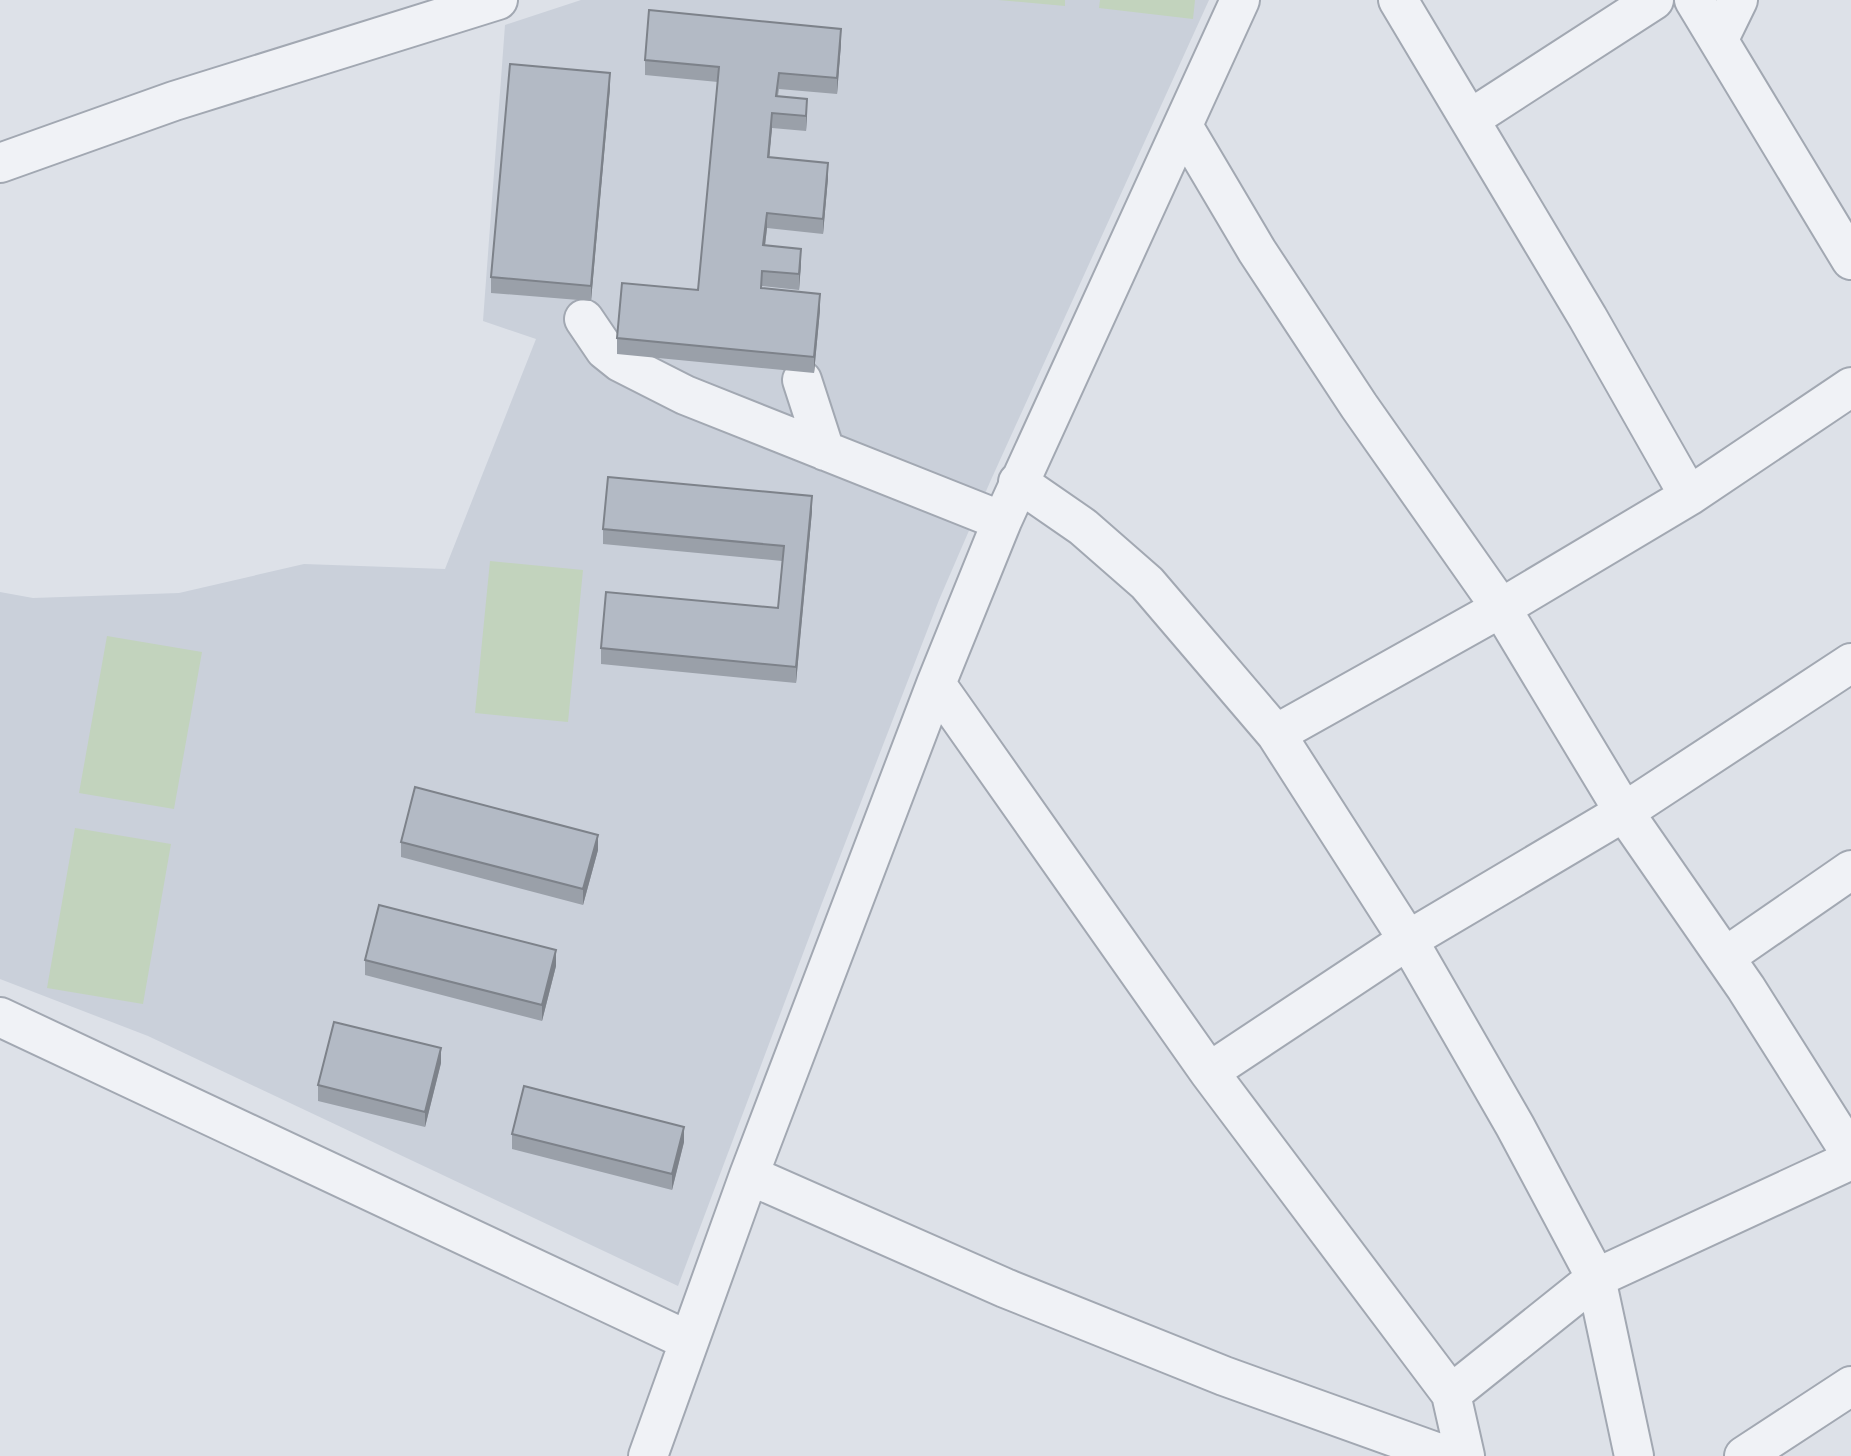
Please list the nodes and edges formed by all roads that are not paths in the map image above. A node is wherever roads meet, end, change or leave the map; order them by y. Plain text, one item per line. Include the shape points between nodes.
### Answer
1 (498, 0) edge
2 (1240, 0) edge
3 (1398, 0) edge
4 (1654, 0) edge
5 (1694, 0) edge
6 (1738, 0) edge
7 (1719, 39) junction
8 (1470, 119) junction
9 (1183, 126) junction
10 (0, 163) edge
11 (1851, 260) edge
12 (584, 319) dead end
13 (802, 380) edge
14 (1851, 387) edge
15 (825, 451) junction
16 (1018, 482) junction
17 (1689, 496) junction
18 (1002, 521) junction
19 (1501, 608) junction
20 (1851, 663) edge
21 (936, 684) junction
22 (1276, 734) junction
23 (1624, 812) junction
24 (1851, 870) edge
25 (1408, 940) junction
26 (1724, 957) junction
27 (0, 1017) edge
28 (1209, 1072) junction
29 (1851, 1154) edge
30 (1851, 1160) edge
31 (749, 1175) junction
32 (1596, 1278) junction
33 (689, 1341) junction
34 (1851, 1386) edge
35 (1451, 1394) junction
36 (648, 1456) edge
37 (1447, 1456) edge
38 (1465, 1456) edge
39 (1634, 1456) edge
40 (1744, 1456) edge

1 - 10 street via 174,101
2 - 9 street
3 - 8 street
4 - 8 street
5 - 7 street
6 - 7 street
7 - 11 street
8 - 17 street
9 - 16 street
9 - 19 street via 1257,251 1359,406
12 - 15 street via 620,362 685,395
13 - 15 street
14 - 17 street
15 - 18 street
16 - 18 street
16 - 22 street via 1083,527 1147,583
17 - 19 street
18 - 21 street
19 - 22 street
19 - 23 street
20 - 23 street
21 - 28 street
21 - 31 street
22 - 25 street
23 - 25 street
23 - 26 street
24 - 26 street
25 - 28 street
25 - 32 street via 1516,1126
26 - 29 street
27 - 33 street
28 - 35 street
30 - 32 street
31 - 33 street
31 - 37 street via 1018,1293 1224,1376
32 - 35 street
32 - 39 street
33 - 36 street
34 - 40 street
35 - 38 street

